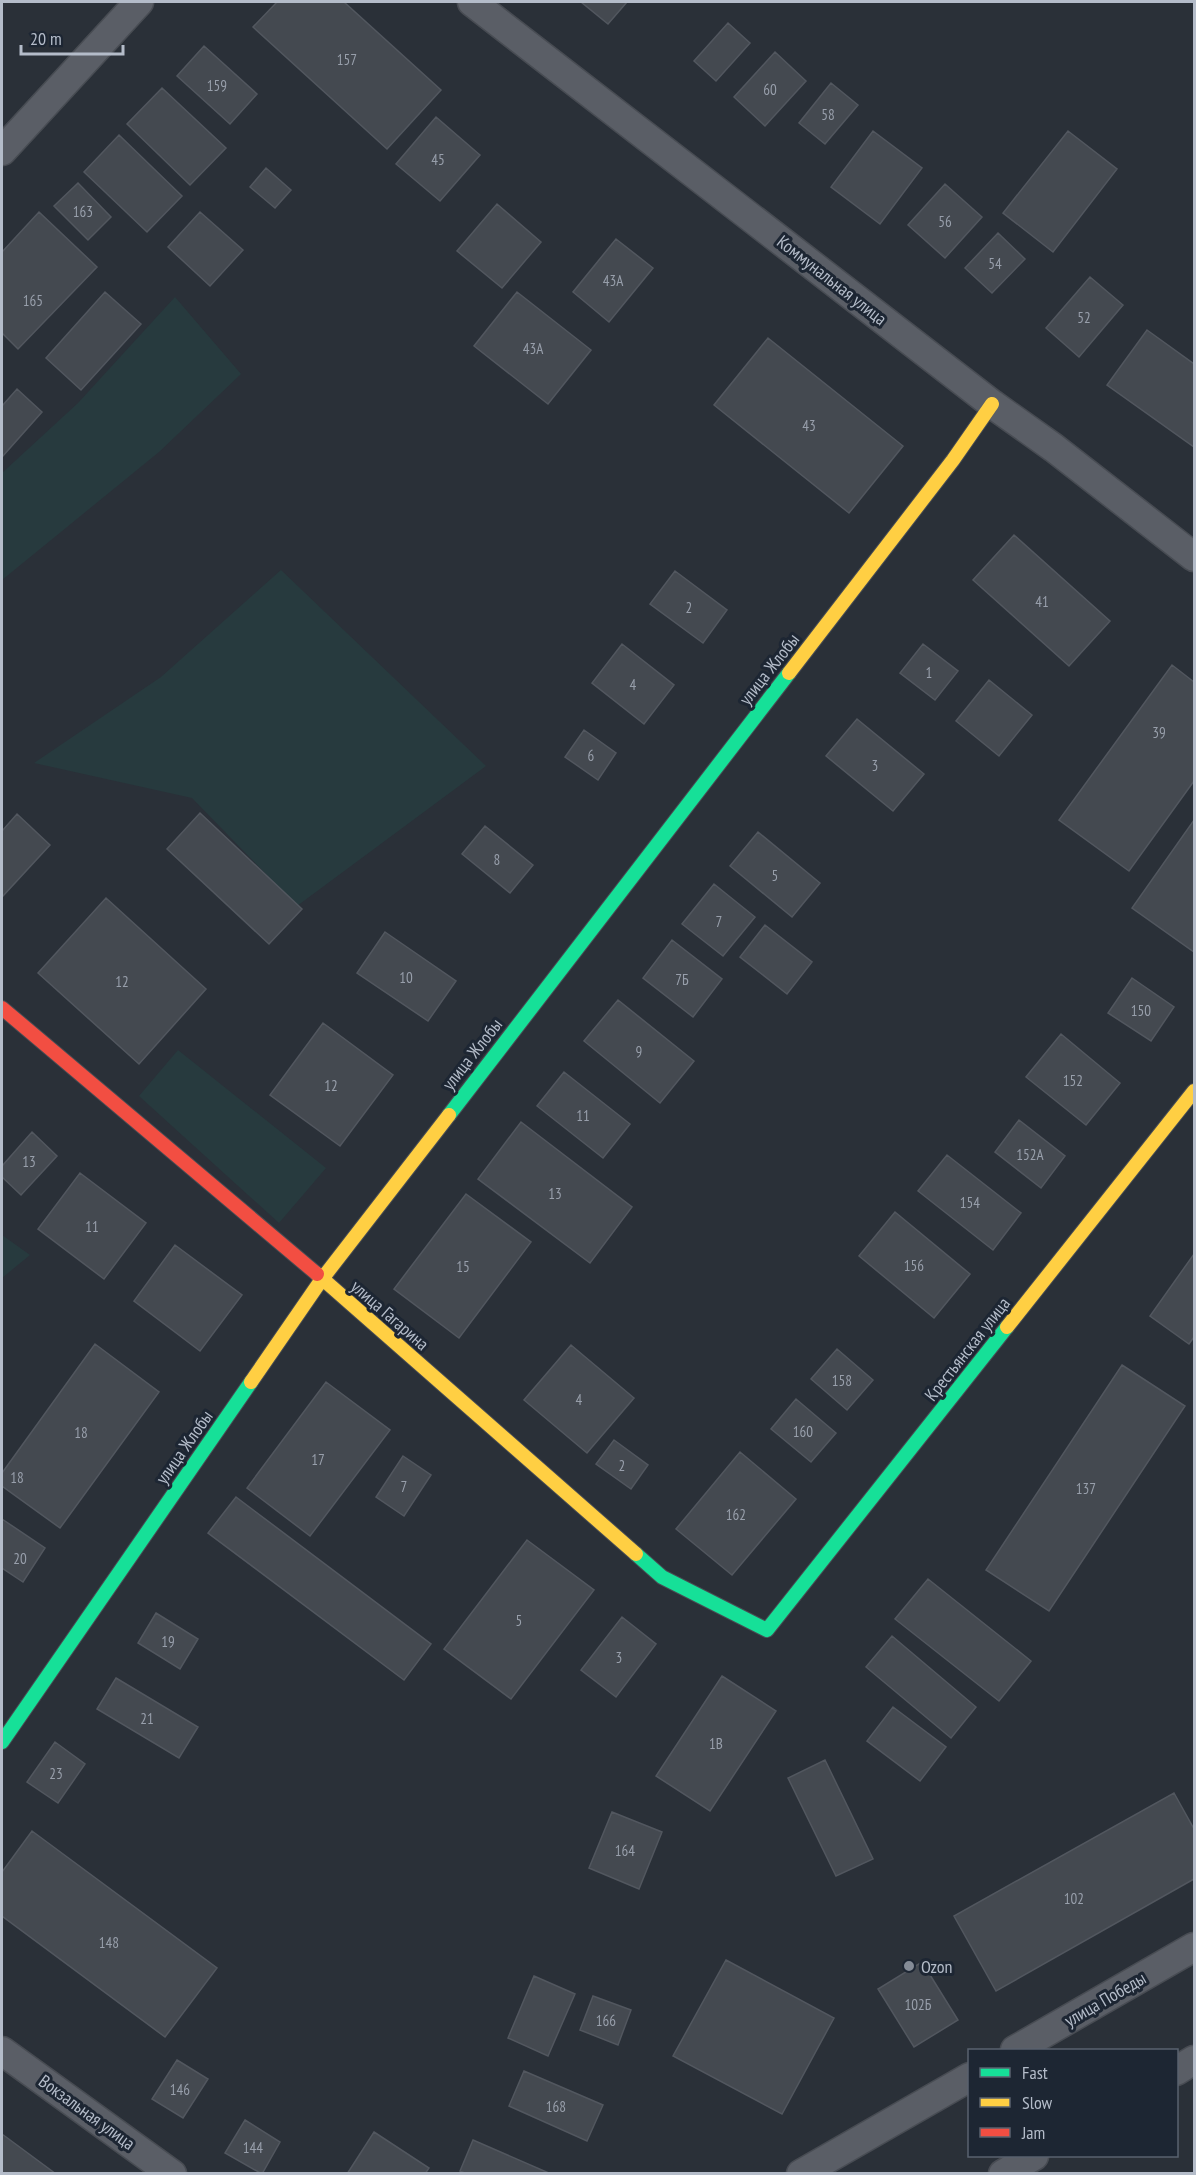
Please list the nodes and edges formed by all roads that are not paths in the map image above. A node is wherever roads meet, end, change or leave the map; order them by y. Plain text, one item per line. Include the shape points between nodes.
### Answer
1 (139, 2) edge
2 (472, 2) edge
3 (2, 151) edge
4 (992, 404) junction
5 (1194, 558) edge
6 (2, 1008) edge
7 (1194, 1091) edge
8 (322, 1280) junction
9 (767, 1630) joint
10 (2, 1742) edge
11 (1194, 1947) edge
12 (1017, 2049) edge
13 (2, 2051) edge
14 (1194, 2060) edge
15 (1178, 2070) edge
16 (968, 2078) edge
17 (1032, 2157) edge
18 (172, 2174) edge
19 (801, 2174) edge
20 (1003, 2174) edge

1 - 3 street
2 - 4 street, Коммунальная улица
4 - 5 street, Коммунальная улица
4 - 8 street, улица Жлобы via 953,460
6 - 8 street, улица Гагарина
7 - 9 street, Крестьянская улица
8 - 9 street, улица Гагарина via 662,1577
8 - 10 street, улица Жлобы
11 - 12 street, улица Победы
13 - 18 street, Вокзальная улица
14 - 15 street
16 - 19 street
17 - 20 street

